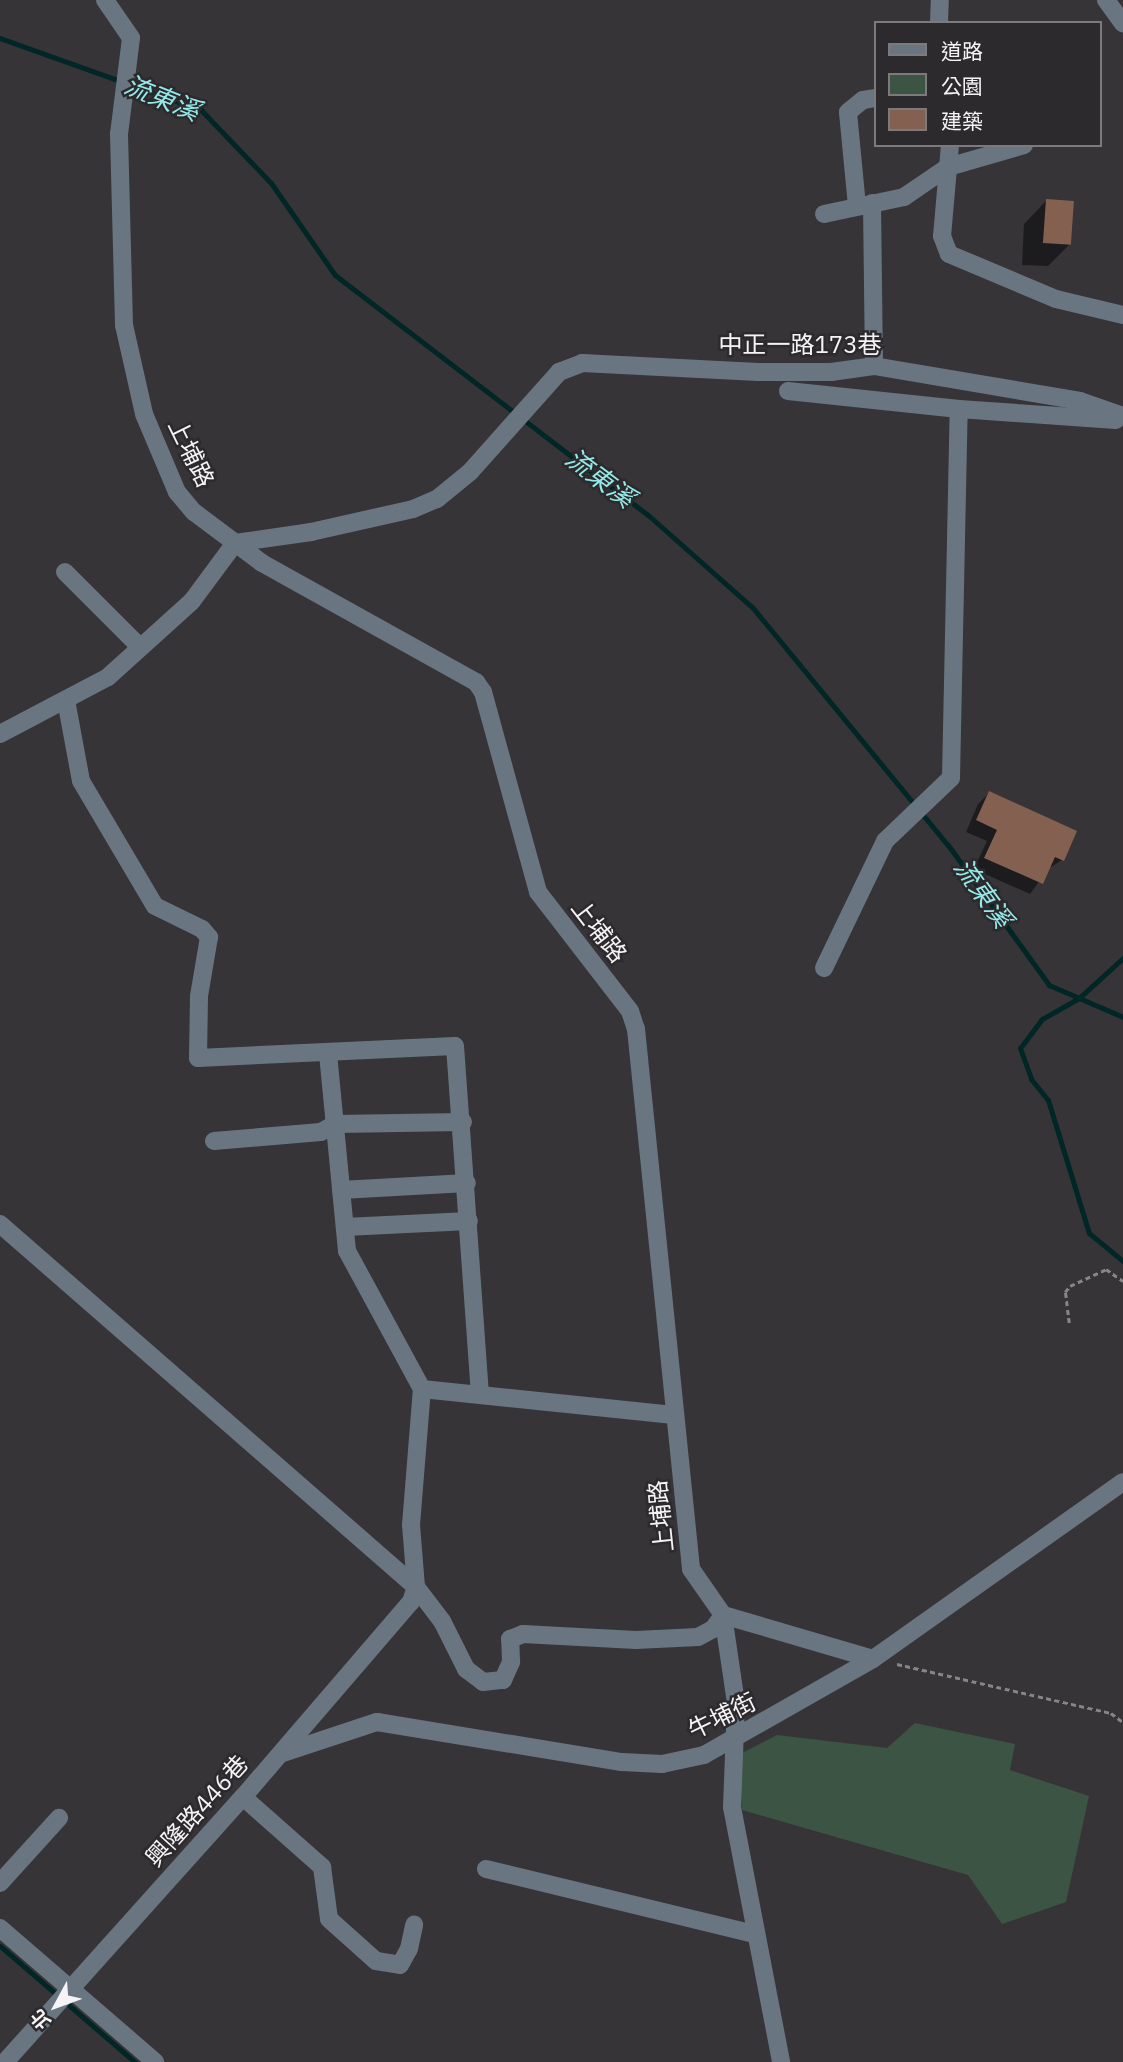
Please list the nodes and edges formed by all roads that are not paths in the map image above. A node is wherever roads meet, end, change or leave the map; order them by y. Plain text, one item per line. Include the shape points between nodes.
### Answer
1 (105, 0) edge
2 (940, 0) edge
3 (1106, 0) edge
4 (939, 21) edge
5 (1123, 23) edge
6 (874, 98) edge
7 (950, 147) edge
8 (1017, 147) edge
9 (948, 167) junction
10 (865, 204) junction
11 (824, 214) dead end
12 (1123, 315) edge
13 (874, 366) junction
14 (788, 391) dead end
15 (959, 409) junction
16 (1123, 418) edge
17 (235, 543) junction
18 (65, 572) dead end
19 (139, 646) junction
20 (66, 700) junction
21 (0, 734) edge
22 (824, 968) dead end
23 (328, 1054) junction
24 (463, 1122) junction
25 (335, 1124) junction
26 (214, 1140) dead end
27 (467, 1183) junction
28 (341, 1190) junction
29 (469, 1221) junction
30 (0, 1224) edge
31 (345, 1227) junction
32 (422, 1389) junction
33 (480, 1392) junction
34 (674, 1415) junction
35 (1123, 1482) edge
36 (416, 1587) junction
37 (723, 1615) junction
38 (873, 1658) junction
39 (732, 1742) junction
40 (280, 1755) junction
41 (243, 1797) junction
42 (59, 1818) dead end
43 (486, 1868) dead end
44 (0, 1883) edge
45 (414, 1925) dead end
46 (0, 1928) edge
47 (755, 1934) junction
48 (69, 1989) junction
49 (5, 2062) edge
50 (155, 2062) edge
51 (781, 2062) edge

1 - 17 street, 上埔路 via 131,38 119,134 124,325 130,362 144,414 177,492 194,512
2 - 4 street
3 - 5 street
6 - 10 street via 863,100 848,113
7 - 9 street
8 - 9 street
9 - 10 street via 904,197
9 - 12 street via 942,236 949,254 1056,299
10 - 11 street
10 - 13 street
13 - 16 street, 中正一路173巷 via 1080,401
13 - 17 street, 中正一路173巷 via 831,372 758,372 582,363 559,372 470,472 437,499 413,509
14 - 15 street
15 - 16 street
15 - 22 street via 951,778 885,841
17 - 19 street via 192,601
17 - 34 street, 上埔路 via 262,563 476,682 483,692 538,892 630,1011 636,1029
18 - 19 street
19 - 20 street via 94,688
20 - 21 street
20 - 23 street via 81,782 155,906 209,937 199,996 198,1058
23 - 24 street via 455,1046
23 - 25 street
24 - 25 street
24 - 27 street
25 - 26 street via 321,1132
25 - 28 street
27 - 28 street
27 - 29 street
28 - 31 street
29 - 31 street
29 - 33 street
30 - 36 street
31 - 32 street via 347,1251
32 - 33 street
32 - 36 street via 411,1525
33 - 34 street
34 - 37 street, 上埔路 via 691,1569
35 - 38 street, 牛埔街
36 - 37 street via 442,1621 466,1670 483,1682 503,1680 511,1662 510,1639 523,1634 564,1639 698,1637 713,1629
36 - 40 street, 興隆路446巷 via 411,1602
37 - 38 street
37 - 39 street, 上埔路 via 736,1703
38 - 39 street, 牛埔街
39 - 40 street, 牛埔街 via 690,1759 641,1764 377,1721
39 - 47 street, 上埔路 via 732,1807
40 - 41 street, 興隆路446巷
41 - 45 street via 322,1867 329,1919 376,1961 400,1965
41 - 48 street, 興隆路446巷
42 - 44 street
43 - 47 street
46 - 48 street
47 - 51 street, 上埔路
48 - 49 street, 興隆路446巷
48 - 50 street

